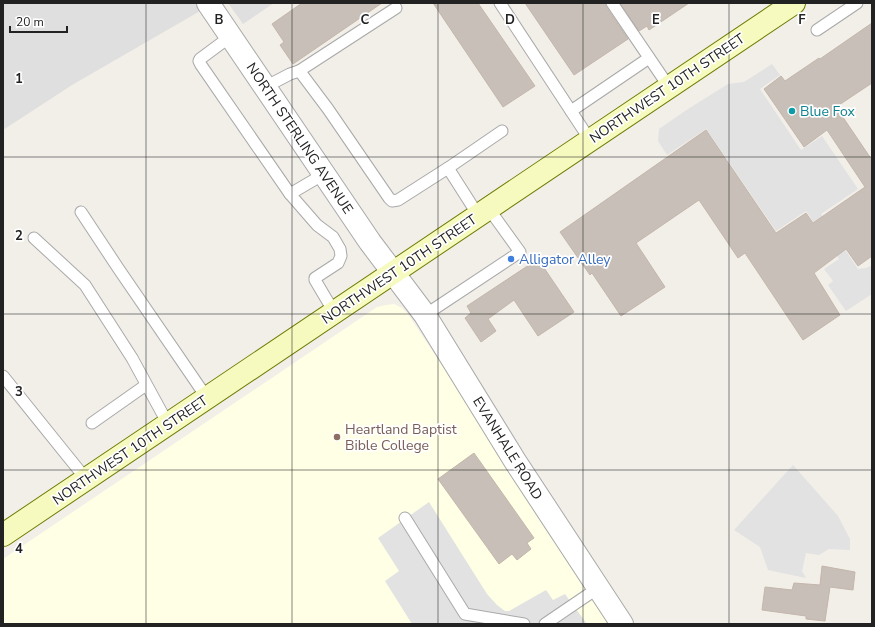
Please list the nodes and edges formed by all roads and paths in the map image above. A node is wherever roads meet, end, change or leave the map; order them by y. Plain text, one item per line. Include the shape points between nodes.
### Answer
1 (208, 3) edge
2 (500, 3) edge
3 (612, 3) edge
4 (794, 3) edge
5 (857, 3) edge
6 (396, 8) dead end
7 (817, 30) dead end
8 (231, 36) junction
9 (650, 58) junction
10 (299, 72) junction
11 (265, 87) junction
12 (669, 87) junction
13 (571, 111) junction
14 (502, 131) dead end
15 (590, 140) junction
16 (448, 168) junction
17 (324, 174) junction
18 (290, 194) junction
19 (82, 212) dead end
20 (483, 212) junction
21 (34, 238) dead end
22 (393, 272) junction
23 (334, 312) junction
24 (425, 315) junction
25 (3, 376) edge
26 (146, 385) junction
27 (207, 398) junction
28 (92, 423) dead end
29 (168, 424) junction
30 (86, 479) junction
31 (405, 518) dead end
32 (3, 535) edge
33 (598, 588) junction
34 (524, 624) edge
35 (545, 624) edge
36 (622, 624) edge

1 - 8 street, NORTH STERLING AVENUE
2 - 13 lane
3 - 9 lane
4 - 12 main road, NORTHWEST 10TH STREET
5 - 7 lane
6 - 10 lane
8 - 11 street, NORTH STERLING AVENUE
8 - 18 lane via 199,61
9 - 12 lane
9 - 13 lane
10 - 11 lane
10 - 16 lane via 392,200 398,200
11 - 17 street, NORTH STERLING AVENUE
12 - 15 main road, NORTHWEST 10TH STREET
13 - 15 lane
14 - 16 lane
15 - 20 main road, NORTHWEST 10TH STREET
16 - 20 lane
17 - 18 lane
17 - 22 street, NORTH STERLING AVENUE
18 - 23 lane via 317,225 333,236 340,249 338,263 315,278
19 - 27 lane
20 - 22 main road, NORTHWEST 10TH STREET
20 - 24 lane via 520,252
21 - 26 lane via 85,285 132,358
22 - 23 main road, NORTHWEST 10TH STREET
22 - 24 street, EVANHALE ROAD
23 - 27 main road, NORTHWEST 10TH STREET
24 - 33 street, EVANHALE ROAD via 515,461
25 - 30 lane
26 - 28 lane
26 - 29 lane
27 - 29 main road, NORTHWEST 10TH STREET
29 - 30 main road, NORTHWEST 10TH STREET
30 - 32 main road, NORTHWEST 10TH STREET
31 - 34 lane via 465,614
33 - 35 lane
33 - 36 street, EVANHALE ROAD

